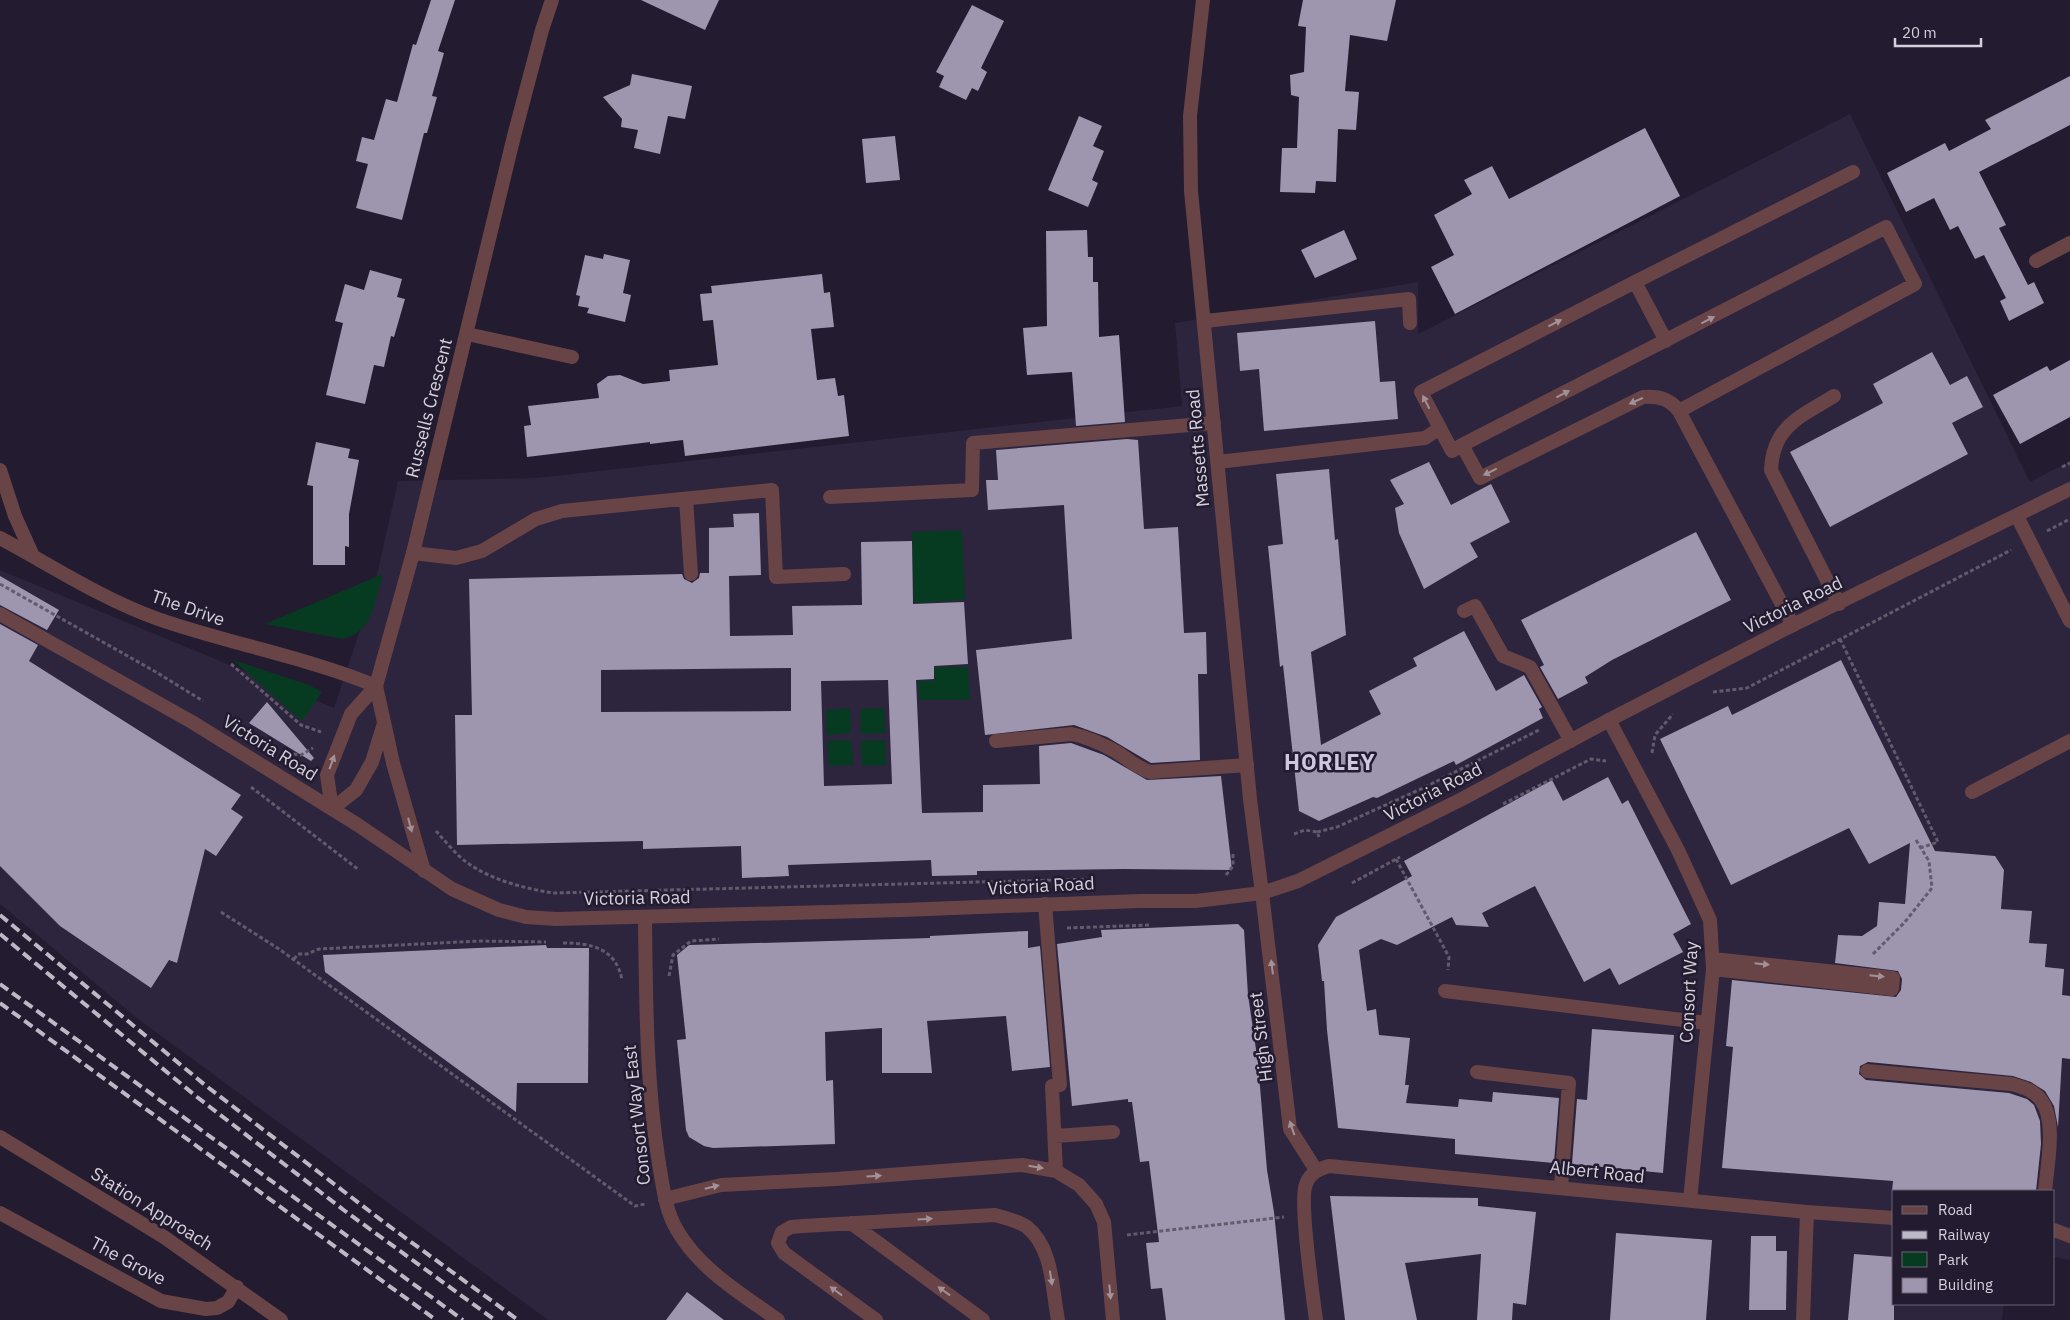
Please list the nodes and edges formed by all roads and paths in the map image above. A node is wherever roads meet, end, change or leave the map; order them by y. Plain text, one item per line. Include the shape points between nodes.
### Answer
1 (552, 0) edge
2 (1203, 0) edge
3 (1853, 172) dead end
4 (2070, 243) edge
5 (2036, 261) dead end
6 (1635, 282) junction
7 (1205, 321) junction
8 (1410, 323) dead end
9 (467, 334) junction
10 (1666, 341) junction
11 (572, 357) dead end
12 (1834, 396) dead end
13 (1679, 411) junction
14 (1214, 423) junction
15 (1440, 428) junction
16 (1462, 445) junction
17 (1218, 462) junction
18 (0, 470) edge
19 (2070, 489) edge
20 (830, 497) dead end
21 (686, 499) junction
22 (2017, 516) junction
23 (0, 538) edge
24 (2029, 540) junction
25 (413, 553) junction
26 (33, 556) junction
27 (691, 574) dead end
28 (844, 574) dead end
29 (0, 584) edge
30 (1839, 604) junction
31 (1464, 611) dead end
32 (0, 614) edge
33 (2070, 621) edge
34 (1794, 626) junction
35 (1840, 639) junction
36 (376, 686) junction
37 (1704, 696) dead end
38 (207, 704) dead end
39 (1676, 712) dead end
40 (385, 720) junction
41 (1609, 720) junction
42 (324, 733) dead end
43 (322, 738) dead end
44 (996, 741) dead end
45 (1571, 741) junction
46 (2070, 741) edge
47 (320, 743) dead end
48 (280, 749) dead end
49 (1655, 759) dead end
50 (1608, 762) dead end
51 (1247, 765) junction
52 (247, 784) dead end
53 (1972, 792) dead end
54 (332, 809) junction
55 (1494, 809) dead end
56 (431, 823) dead end
57 (1294, 834) dead end
58 (1319, 837) dead end
59 (1916, 840) dead end
60 (1233, 848) dead end
61 (1920, 848) junction
62 (1405, 854) dead end
63 (1396, 859) junction
64 (360, 870) dead end
65 (424, 871) junction
66 (1221, 876) dead end
67 (1098, 879) dead end
68 (1352, 884) dead end
69 (1262, 893) junction
70 (1045, 904) junction
71 (221, 912) dead end
72 (645, 917) junction
73 (1154, 925) dead end
74 (1046, 929) junction
75 (553, 942) dead end
76 (561, 943) dead end
77 (294, 959) junction
78 (1867, 960) dead end
79 (1713, 964) junction
80 (627, 984) dead end
81 (1445, 991) joint
82 (1707, 1023) junction
83 (1867, 1071) dead end
84 (1477, 1072) dead end
85 (1113, 1132) dead end
86 (1055, 1136) junction
87 (0, 1137) edge
88 (1316, 1170) junction
89 (1056, 1171) junction
90 (1560, 1187) junction
91 (2046, 1190) edge
92 (665, 1199) junction
93 (1690, 1200) junction
94 (1807, 1212) junction
95 (1305, 1215) junction
96 (2, 1218) edge
97 (1892, 1218) edge
98 (851, 1223) junction
99 (2055, 1230) edge
100 (2070, 1236) edge
101 (1106, 1238) junction
102 (237, 1287) junction
103 (281, 1320) edge
104 (778, 1320) edge
105 (876, 1320) edge
106 (983, 1320) edge
107 (1058, 1320) edge
108 (1113, 1320) edge
109 (1316, 1320) edge
110 (1803, 1320) edge

1 - 9 street, Russells Crescent via 514,136
2 - 7 street, Massetts Road via 1190,126 1191,191
3 - 6 street
4 - 5 street
6 - 10 street
15 -> 6 street via 1421,392
7 - 8 street via 1409,299
7 - 14 street, Massetts Road
9 - 11 street
9 - 25 street, Russells Crescent
10 -> 13 street via 1886,227 1915,284
16 -> 10 street
12 - 30 street via 1791,422 1772,451 1771,470
13 -> 16 street via 1674,404 1659,396 1643,397 1480,478
13 - 34 street
14 - 17 street, Massetts Road
14 - 20 street via 973,442 972,490
15 - 16 street via 1452,450
15 - 17 street via 1425,438
17 - 51 street, Massetts Road
18 - 26 street
19 - 22 street, Victoria Road
21 - 25 street via 562,511 536,519 482,551 456,558
21 - 27 street
21 - 28 street via 772,490 776,577
22 - 24 street
22 - 30 street, Victoria Road
23 - 26 street, The Drive
24 - 33 street
24 - 35 path
25 - 36 street, Russells Crescent
26 - 36 street, The Drive via 88,588 158,619 345,673
29 - 38 path
30 - 34 street, Victoria Road
31 - 45 street via 1475,606 1503,656 1530,667
32 - 54 street, Victoria Road via 150,697
34 - 41 street, Victoria Road
35 - 37 path via 1747,688
35 - 61 path via 1938,842
36 - 40 street
54 -> 36 street via 327,775 351,714
39 - 49 path via 1655,735 1652,751
40 - 54 street via 372,762 356,790
40 -> 65 street via 393,762
41 - 45 street, Victoria Road
41 - 79 street, Consort Way via 1678,850 1710,920
42 - 43 path
44 - 51 street via 1072,734 1084,736 1150,772
45 - 69 street, Victoria Road via 1298,881
46 - 53 street
47 - 48 path via 301,754 288,754
50 - 55 path via 1591,759
51 - 69 street, Massetts Road
52 - 64 path
54 - 65 street, Victoria Road
56 - 67 path via 467,863 486,875 522,888 553,893
57 - 58 path via 1305,830 1317,832
59 - 61 path
60 - 66 path via 1233,866
61 - 78 path via 1929,861 1932,888 1904,923
62 - 63 path
63 - 68 path
63 - 81 path via 1449,958
65 - 72 street, Victoria Road via 452,889 499,910 526,917
69 - 70 street, Victoria Road via 1196,901
88 -> 69 street, High Street via 1290,1129
70 - 72 street, Victoria Road
70 - 74 street
71 - 77 path
72 - 92 street, Consort Way East via 649,1065 655,1137
73 - 74 path
74 - 86 street via 1060,1085 1052,1086
75 - 77 path via 479,941 319,948 298,954
76 - 80 path via 586,943 601,949 620,970 623,985
77 - 92 path via 635,1206
79 -> 79 street via 1893,978 1892,989
79 - 82 street, Consort Way
81 - 82 street
82 - 93 street, Consort Way
83 - 91 street via 2010,1084 2028,1089 2040,1099 2049,1122
84 - 90 street via 1570,1083
85 - 86 street
86 - 89 street
87 - 102 street, Station Approach via 164,1237
88 - 90 street, Albert Road via 1329,1166
88 - 95 street via 1305,1185
92 -> 89 street via 721,1184 1022,1165
89 - 101 street via 1079,1185 1096,1204 1104,1222
90 - 93 street, Albert Road
92 - 104 street, Consort Way East via 677,1230 709,1270
93 - 94 street, Albert Road
94 - 97 street, Albert Road
94 - 110 street
95 - 101 path
95 - 109 street
96 - 102 street, The Grove via 161,1301 217,1308 228,1302
105 -> 98 street via 784,1253 778,1243 782,1232 791,1227
106 -> 98 street
98 -> 107 street via 995,1215 1026,1226 1039,1240 1047,1256
99 - 100 street
101 -> 108 street
102 - 103 street, Station Approach

